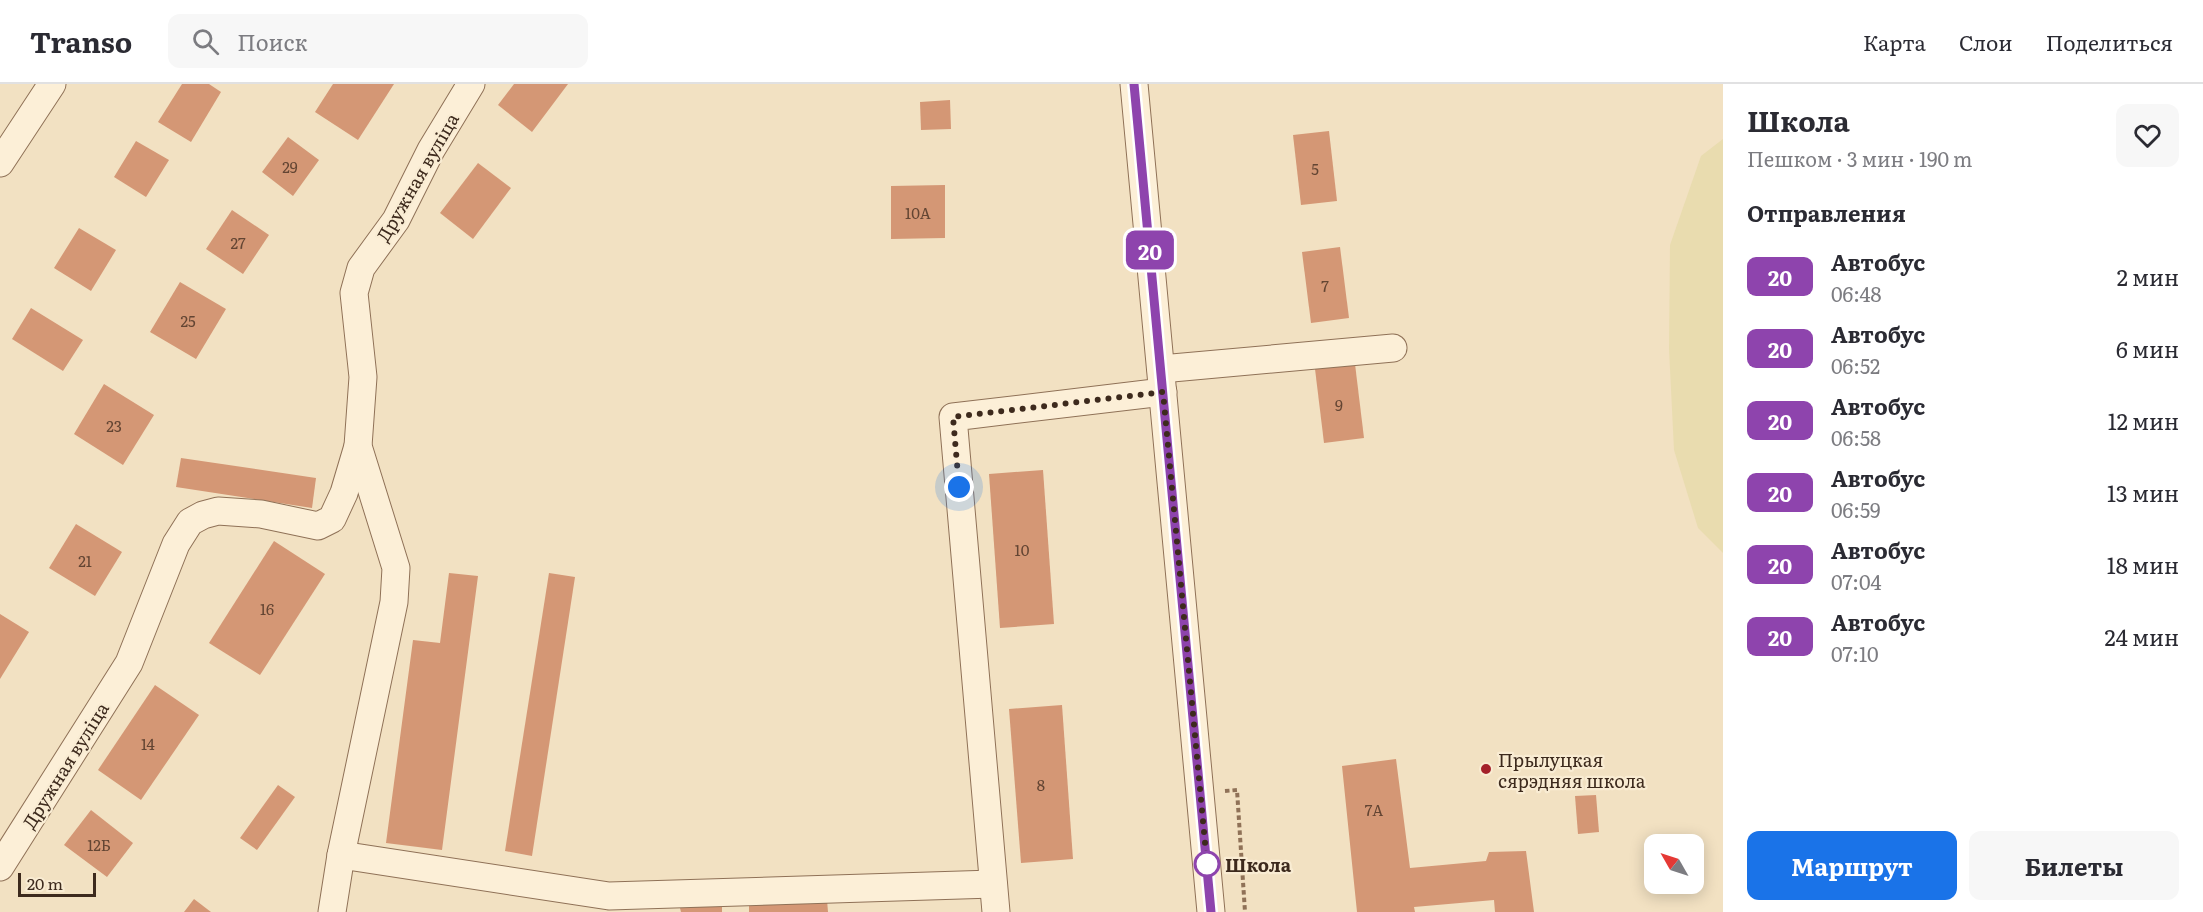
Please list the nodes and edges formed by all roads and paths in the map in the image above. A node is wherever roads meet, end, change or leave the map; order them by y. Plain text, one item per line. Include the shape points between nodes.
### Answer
1 (52, 84) edge
2 (471, 84) edge
3 (1134, 84) edge
4 (0, 163) edge
5 (1393, 348) dead end
6 (1162, 380) junction
7 (358, 446) junction
8 (341, 855) junction
9 (0, 867) edge
10 (993, 884) junction
11 (333, 912) edge
12 (996, 912) edge
13 (1211, 912) edge

1 - 4 street
2 - 7 street, Дружная вуліца via 431,150 396,220 361,268 354,293 363,377
3 - 6 street
5 - 6 street
6 - 10 street via 953,417
6 - 13 street
7 - 8 street via 396,568 394,602
7 - 9 street, Дружная вуліца via 332,519 318,526 261,514 218,511 190,522 176,544 129,663
8 - 10 street via 609,896
8 - 11 street
10 - 12 street

